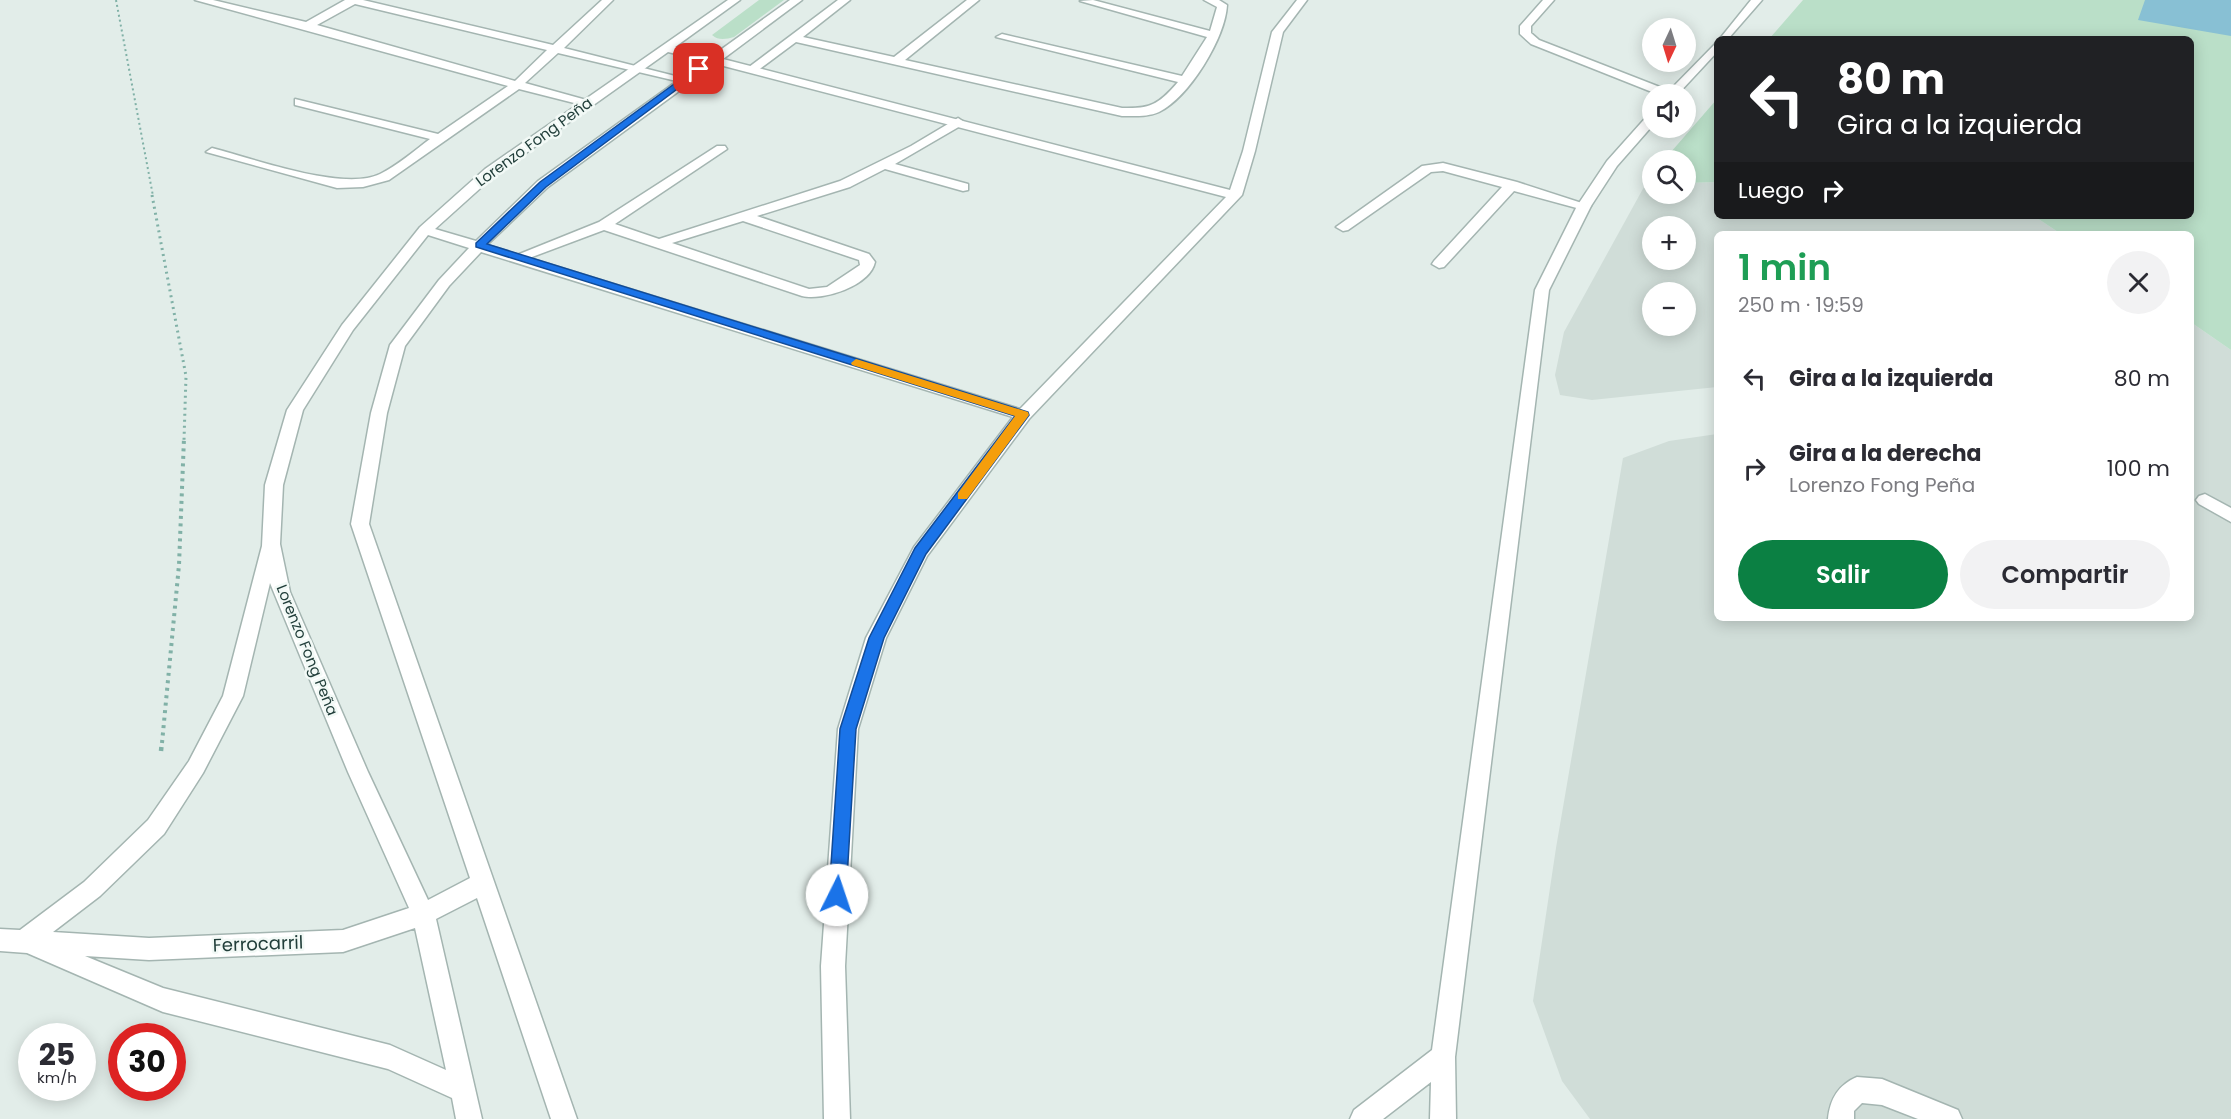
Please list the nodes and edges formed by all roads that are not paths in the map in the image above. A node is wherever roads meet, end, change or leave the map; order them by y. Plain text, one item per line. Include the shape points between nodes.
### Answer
1 (201, 0) edge
2 (352, 0) edge
3 (608, 0) edge
4 (735, 0) edge
5 (797, 0) edge
6 (845, 0) edge
7 (974, 0) edge
8 (1209, 0) edge
9 (1302, 0) edge
10 (1549, 0) edge
11 (1757, 0) edge
12 (1085, 1) edge
13 (307, 26) junction
14 (1213, 35) junction
15 (1725, 36) edge
16 (1002, 37) dead end
17 (794, 38) junction
18 (666, 48) junction
19 (1714, 48) edge
20 (556, 51) junction
21 (714, 59) junction
22 (896, 61) junction
23 (753, 69) junction
24 (635, 70) junction
25 (685, 80) junction
26 (1187, 81) junction
27 (1642, 84) edge
28 (1681, 84) edge
29 (517, 85) junction
30 (299, 102) dead end
31 (586, 104) junction
32 (958, 122) junction
33 (1642, 130) edge
34 (439, 138) junction
35 (722, 149) dead end
36 (212, 152) dead end
37 (884, 165) junction
38 (1512, 185) junction
39 (963, 187) dead end
40 (1235, 195) junction
41 (1584, 206) junction
42 (742, 216) junction
43 (604, 225) junction
44 (1342, 227) dead end
45 (425, 230) junction
46 (656, 244) junction
47 (479, 245) junction
48 (519, 257) junction
49 (1439, 264) dead end
50 (1023, 415) junction
51 (2205, 500) dead end
52 (2231, 516) edge
53 (271, 544) junction
54 (481, 884) junction
55 (423, 914) junction
56 (12, 941) edge
57 (1443, 1058) junction
58 (465, 1091) junction
59 (469, 1119) edge
60 (564, 1119) edge
61 (837, 1119) edge
62 (1363, 1119) edge
63 (1443, 1119) edge
64 (1841, 1119) edge
65 (1949, 1119) edge

1 - 13 street
2 - 13 street
2 - 20 street
3 - 20 street
4 - 18 street, Lorenzo Fong Peña
5 - 21 street
6 - 17 street
7 - 22 street
8 - 14 street via 1222,5 1223,10
9 - 40 street via 1278,32
10 - 27 street via 1525,26 1526,34 1535,42
11 - 15 street
12 - 14 street
13 - 29 street
14 - 26 street
16 - 26 street
17 - 22 street
17 - 23 street
18 - 21 street
18 - 24 street, Lorenzo Fong Peña
19 - 28 street
20 - 24 street
20 - 29 street
21 - 23 street
21 - 25 street
22 - 26 street via 1122,112 1156,109
23 - 32 street
24 - 25 street
24 - 31 street, Lorenzo Fong Peña
25 - 47 street via 543,184
29 - 31 street
29 - 34 street
30 - 34 street
31 - 45 street, Lorenzo Fong Peña via 490,172
32 - 37 street
32 - 40 street
33 - 41 street via 1612,164
34 - 36 street via 384,177 363,183 337,184
35 - 43 street
37 - 39 street
37 - 42 street via 844,184
38 - 41 street
38 - 44 street via 1443,166 1428,169
38 - 49 street
40 - 50 street
41 - 57 street via 1542,290
42 - 46 street
42 - 46 street via 864,257 867,267 832,292 807,294
43 - 46 street
43 - 48 street
45 - 47 street
45 - 53 street, Lorenzo Fong Peña via 347,328 295,410 274,485
47 - 48 street
47 - 54 street via 444,283 398,345 379,413 360,524
48 - 50 street
50 - 61 street via 920,552 876,638 848,729 833,966
51 - 52 street
53 - 55 street, Lorenzo Fong Peña via 281,592
53 - 56 street via 233,696 196,767 156,827 92,889
54 - 55 street, Ferrocarril
54 - 60 street
55 - 56 street, Ferrocarril via 343,940 149,949
55 - 58 street, Lorenzo Fong Peña
56 - 58 street via 163,1000 390,1057
57 - 62 street
57 - 63 street
58 - 59 street, Lorenzo Fong Peña
64 - 65 street via 1842,1105 1857,1090 1882,1092

